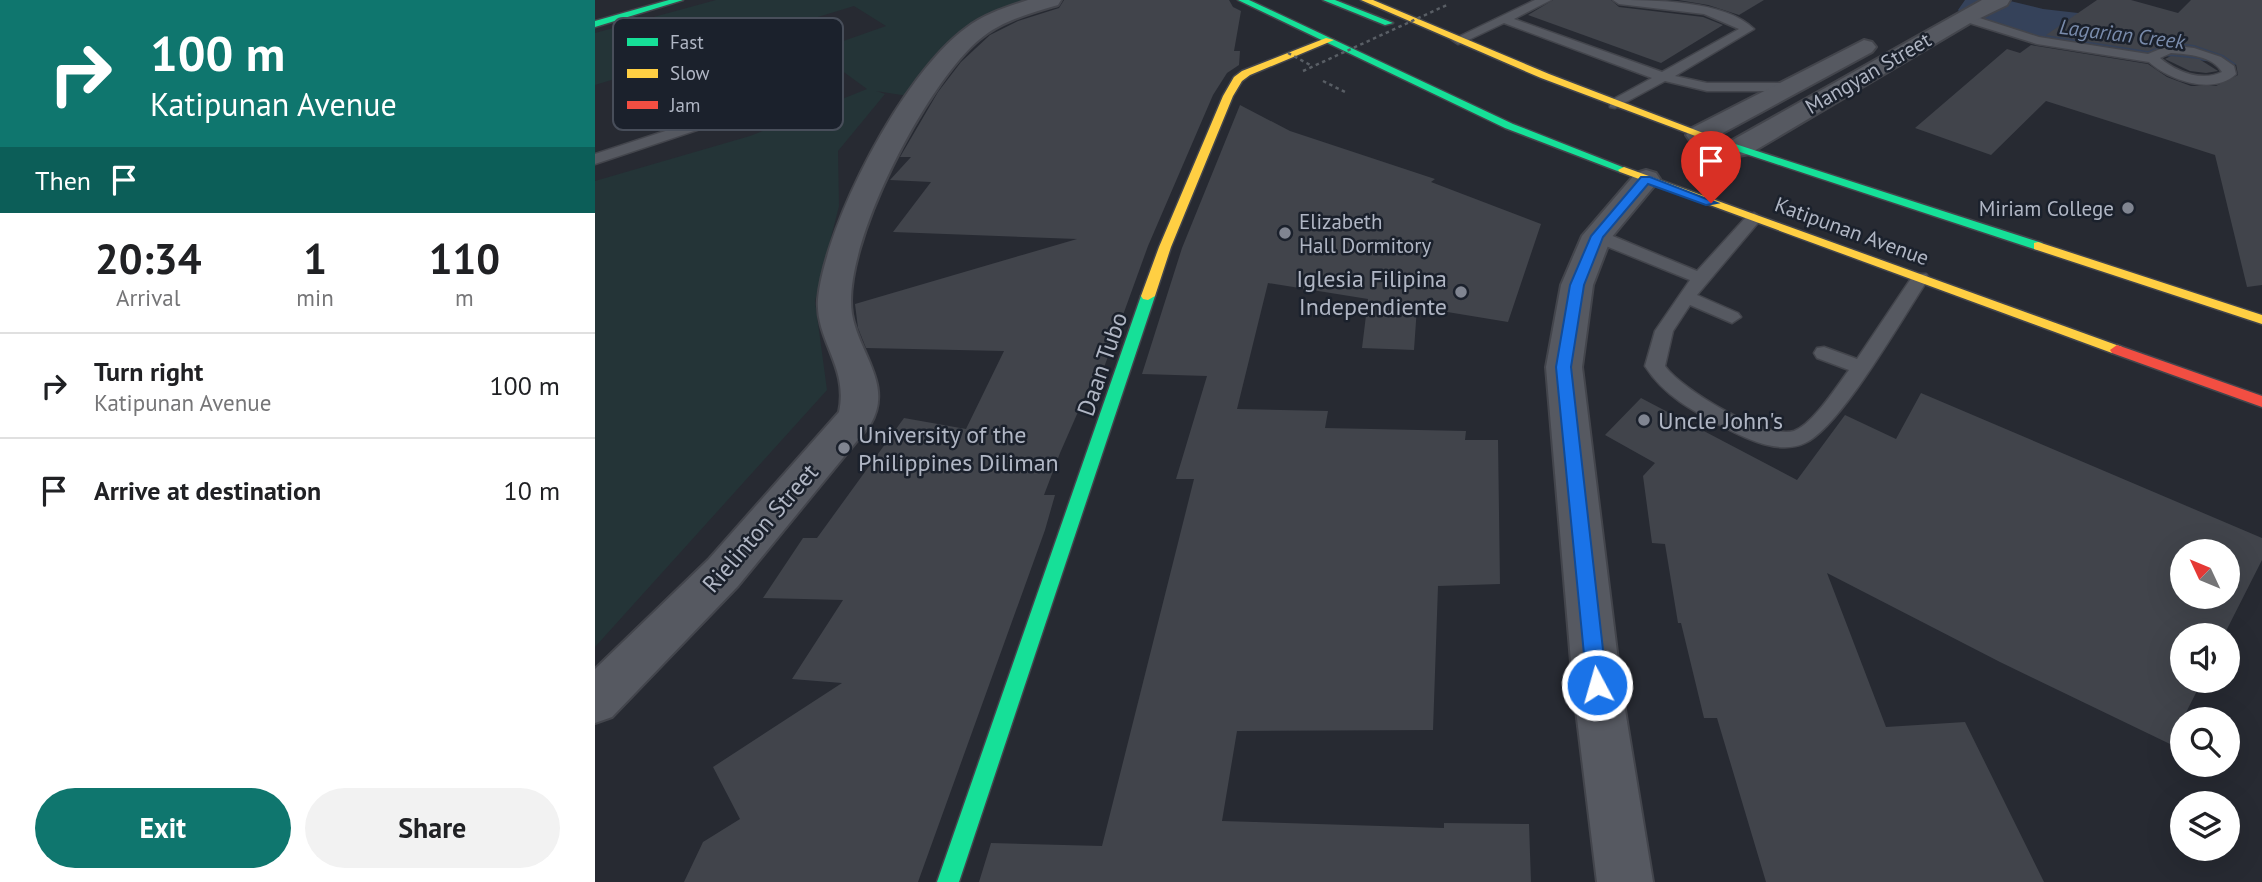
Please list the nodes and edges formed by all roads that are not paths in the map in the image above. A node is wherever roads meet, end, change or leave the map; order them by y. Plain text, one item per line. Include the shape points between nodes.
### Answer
1 (639, 0) edge
2 (679, 0) edge
3 (1050, 0) edge
4 (1242, 0) edge
5 (1327, 0) edge
6 (1364, 0) edge
7 (1545, 0) edge
8 (1619, 0) edge
9 (1999, 0) edge
10 (1658, 6) junction
11 (1960, 9) edge
12 (595, 13) edge
13 (1643, 16) dead end
14 (616, 18) edge
15 (613, 19) edge
16 (1503, 19) junction
17 (1913, 22) dead end
18 (595, 24) edge
19 (1453, 38) junction
20 (1879, 38) dead end
21 (1329, 40) junction
22 (1600, 41) dead end
23 (1586, 49) junction
24 (2154, 59) junction
25 (1663, 76) junction
26 (1789, 87) junction
27 (1615, 104) junction
28 (682, 130) edge
29 (1699, 135) junction
30 (1739, 148) junction
31 (595, 159) edge
32 (1646, 179) junction
33 (1754, 218) junction
34 (1597, 236) junction
35 (1700, 278) junction
36 (1920, 278) junction
37 (1689, 298) junction
38 (1732, 317) dead end
39 (2262, 320) edge
40 (1824, 353) dead end
41 (1859, 367) junction
42 (2262, 402) edge
43 (595, 701) edge
44 (948, 882) edge
45 (1625, 882) edge

1 - 12 main road
2 - 14 main road
3 - 43 street, Rielinton Street via 993,21 963,43 927,83 894,136 846,243 835,300 836,317 858,371 863,399 857,416 723,573
4 - 21 main road, Katipunan Avenue
5 - 19 main road via 1383,22
6 - 19 main road, Katipunan Avenue
7 - 16 lane
8 - 10 lane
9 - 11 street, Mangyan Street
10 - 13 lane
10 - 25 lane via 1700,9 1748,29
11 - 17 street, Mangyan Street
11 - 24 lane via 2037,40
11 - 30 street, Mangyan Street
15 - 18 main road
16 - 19 lane
16 - 23 lane
19 - 27 main road, Katipunan Avenue
20 - 26 street, Mangyan Street
21 - 32 main road, Katipunan Avenue via 1509,126
21 - 44 main road, Daan Tubo via 1246,73 1234,84 1165,247
22 - 23 lane
23 - 25 lane
24 - 24 lane via 2169,71 2191,77 2213,79 2229,74 2223,63 2184,50 2160,51
25 - 26 lane via 1707,87
25 - 27 lane
26 - 29 street, Mangyan Street
27 - 29 main road, Katipunan Avenue
28 - 31 lane
29 - 30 main road, Katipunan Avenue
30 - 39 main road, Katipunan Avenue
32 - 33 main road, Katipunan Avenue
32 - 34 street
33 - 35 lane
33 - 36 main road, Katipunan Avenue
34 - 35 lane
34 - 45 street via 1577,285 1564,367 1597,685
35 - 37 lane
36 - 41 lane
36 - 42 main road, Katipunan Avenue
37 - 38 lane
37 - 41 lane via 1664,331 1655,366 1663,380 1740,427 1778,440 1801,438 1827,415
40 - 41 lane

